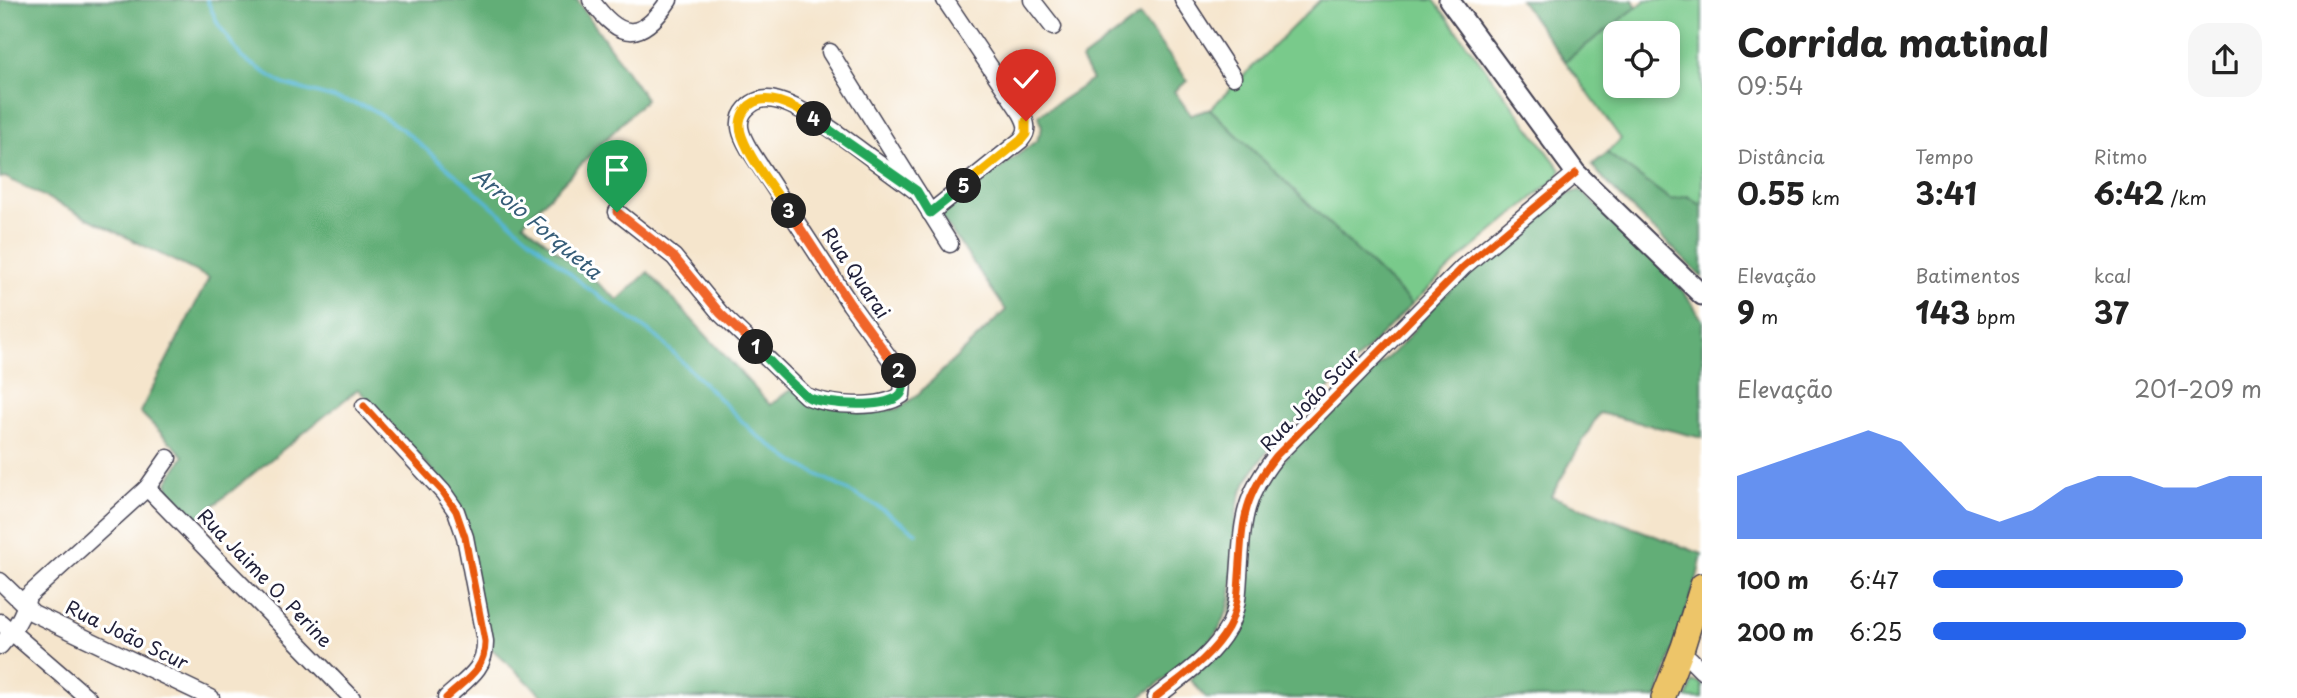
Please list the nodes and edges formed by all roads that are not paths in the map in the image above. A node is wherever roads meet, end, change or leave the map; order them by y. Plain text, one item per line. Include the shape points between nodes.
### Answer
1 (592, 0) edge
2 (669, 0) edge
3 (945, 0) edge
4 (1032, 0) edge
5 (1449, 0) edge
6 (1186, 1) edge
7 (1053, 27) dead end
8 (830, 52) dead end
9 (1233, 77) dead end
10 (1576, 173) junction
11 (917, 191) junction
12 (617, 212) dead end
13 (930, 213) junction
14 (950, 244) dead end
15 (1673, 266) junction
16 (1702, 295) edge
17 (1702, 308) edge
18 (364, 406) dead end
19 (168, 458) dead end
20 (147, 488) junction
21 (0, 581) edge
22 (1702, 584) edge
23 (26, 608) junction
24 (1702, 626) edge
25 (6, 627) edge
26 (0, 646) edge
27 (1691, 662) edge
28 (88, 698) edge
29 (211, 698) edge
30 (352, 698) edge
31 (446, 698) edge
32 (1154, 698) edge
33 (1663, 698) edge
34 (1676, 698) edge

1 - 2 street via 610,24 631,31 652,24
3 - 13 street via 1027,127 1021,140
4 - 7 street
5 - 10 street
6 - 9 street
8 - 11 street
10 - 15 street
10 - 32 street, Rua João Scur via 1463,267 1276,456 1252,490 1246,509 1237,598 1228,628 1203,659
11 - 12 street, Rua Quarai via 807,114 763,99 743,112 741,136 903,380 902,395 881,403 848,404 806,396 720,313 674,257
11 - 13 street
13 - 14 street
15 - 16 street
15 - 17 street
18 - 31 street via 443,492 465,537 485,656
19 - 20 street
20 - 23 street via 28,596
20 - 30 street, Rua Jaime O. Perine
21 - 23 street
22 - 27 main road
23 - 25 street
23 - 29 street, Rua João Scur
24 - 27 main road
25 - 26 street
25 - 28 street
27 - 33 main road
27 - 34 main road

